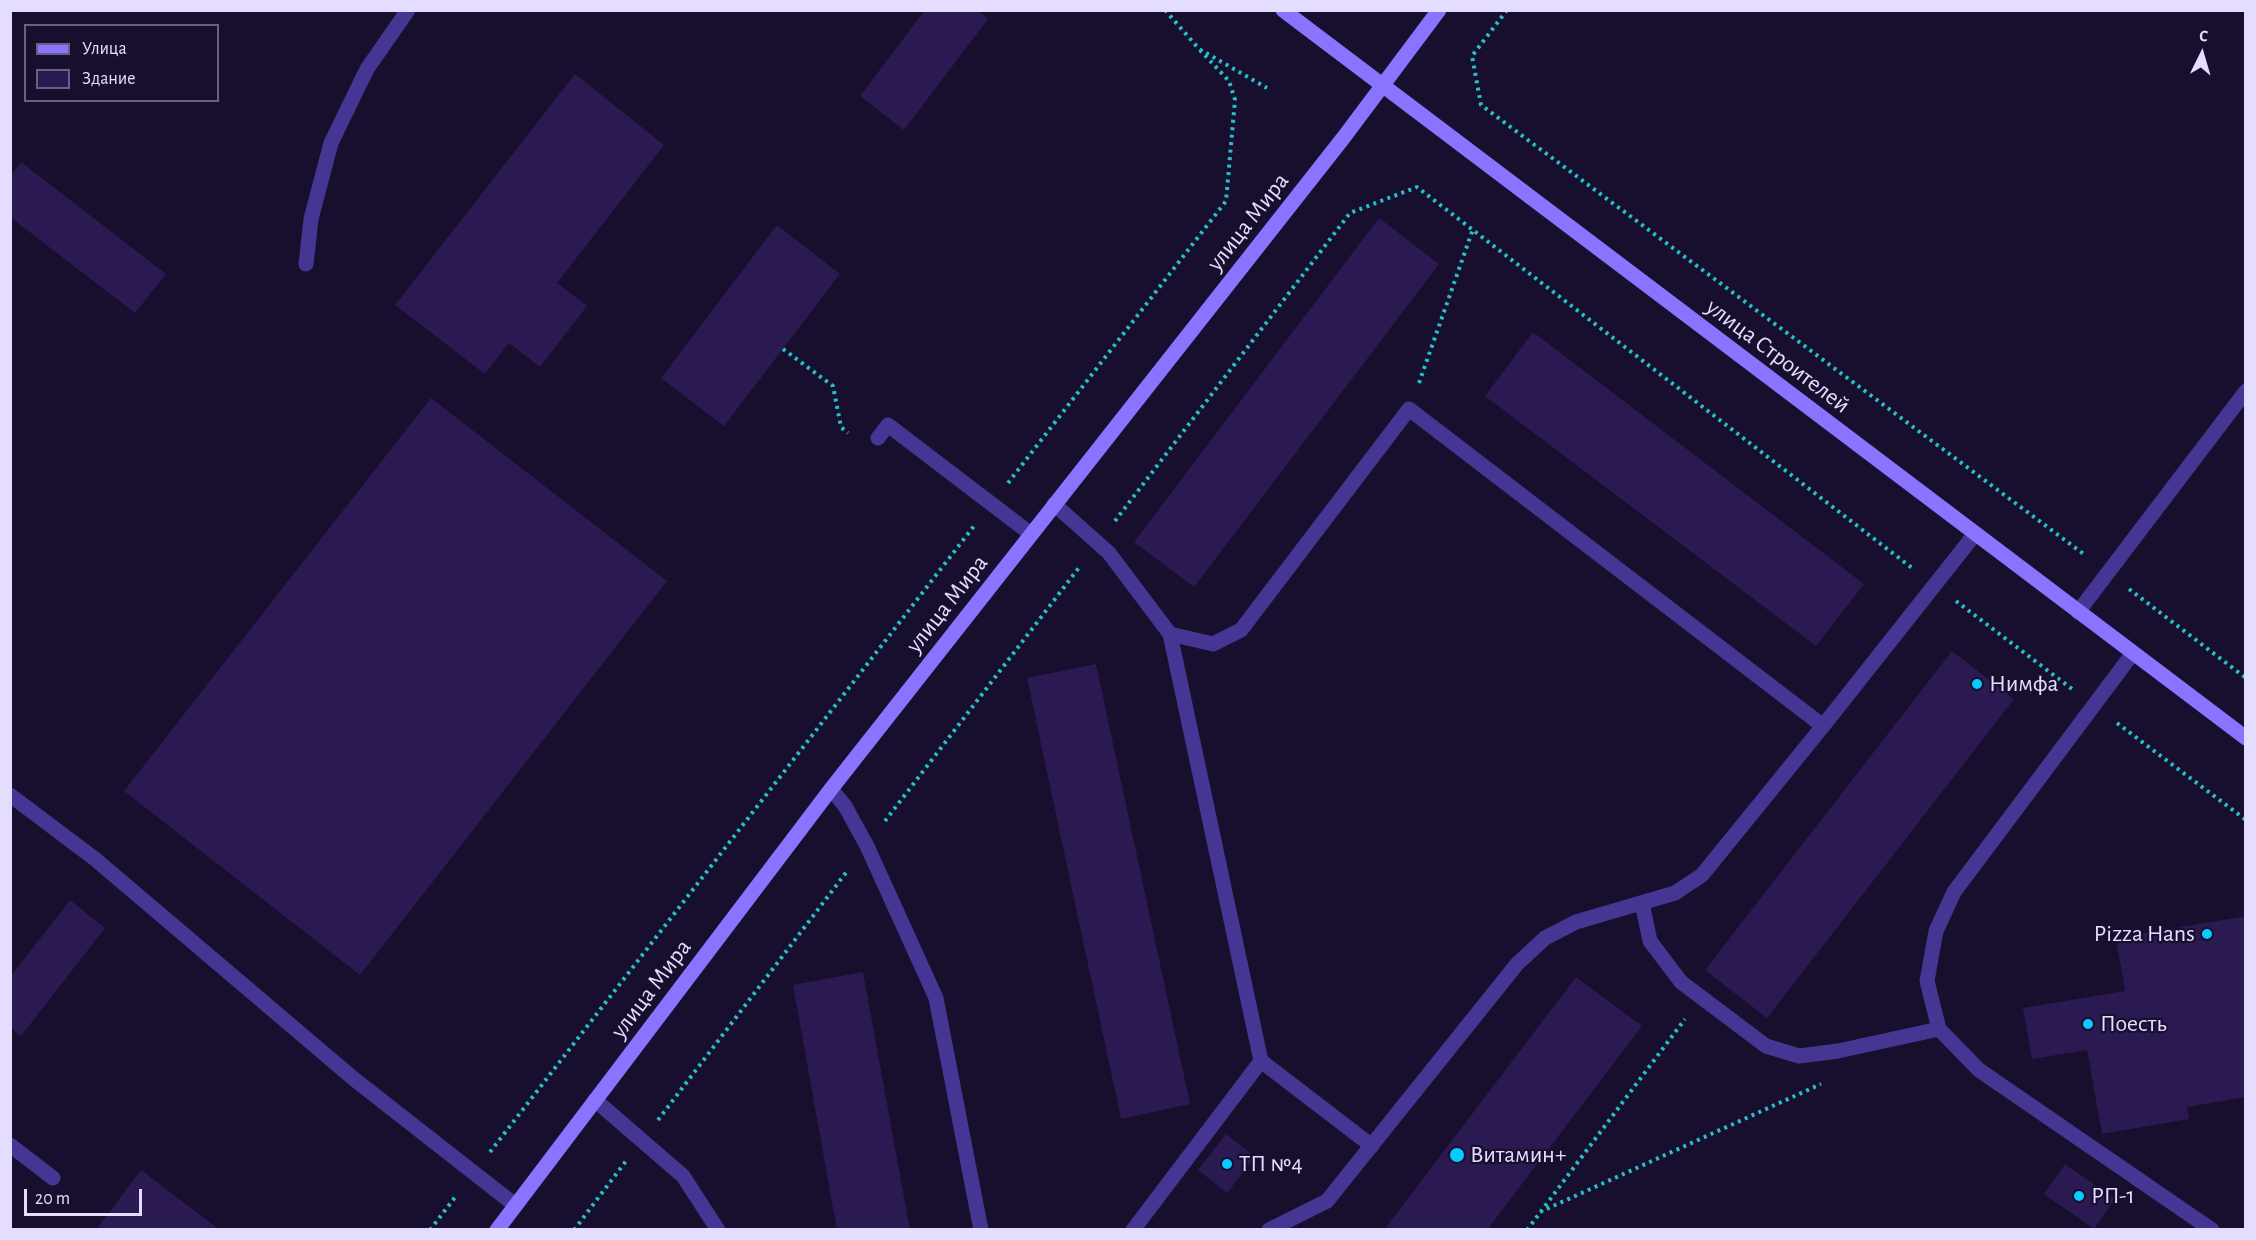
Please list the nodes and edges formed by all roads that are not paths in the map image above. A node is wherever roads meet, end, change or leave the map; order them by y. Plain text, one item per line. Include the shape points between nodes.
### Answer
1 (408, 10) edge
2 (1283, 10) edge
3 (1439, 10) edge
4 (1383, 86) junction
5 (306, 264) dead end
6 (2246, 391) edge
7 (878, 438) dead end
8 (1054, 504) junction
9 (1031, 534) junction
10 (1975, 534) junction
11 (2078, 612) junction
12 (1170, 634) junction
13 (2133, 653) junction
14 (1824, 726) junction
15 (2246, 738) edge
16 (831, 789) junction
17 (10, 795) edge
18 (1642, 903) junction
19 (1940, 1029) junction
20 (1261, 1061) junction
21 (595, 1100) junction
22 (10, 1145) edge
23 (1372, 1146) junction
24 (53, 1178) dead end
25 (515, 1205) junction
26 (497, 1230) edge
27 (718, 1230) edge
28 (981, 1230) edge
29 (1133, 1230) edge
30 (1269, 1230) edge
31 (2212, 1230) edge

1 - 5 lane via 367,69 331,143 311,219
2 - 4 main road, улица Строителей
3 - 4 main road, улица Мира
4 - 8 main road, улица Мира
4 - 10 main road, улица Строителей
6 - 11 lane
7 - 9 lane via 888,425
8 - 9 main road, улица Мира
8 - 12 lane via 1109,553
9 - 16 main road, улица Мира
10 - 11 main road, улица Строителей
10 - 14 lane
11 - 13 main road, улица Строителей
12 - 14 lane via 1213,644 1241,630 1409,410
12 - 20 lane
13 - 15 main road, улица Строителей
13 - 19 lane via 1954,892 1936,931 1927,981
14 - 18 lane via 1702,875 1675,893
16 - 21 main road, улица Мира
16 - 28 lane via 867,846 936,998
17 - 25 lane via 95,860 354,1079
18 - 19 lane via 1650,941 1681,982 1766,1046 1799,1056
18 - 23 lane via 1576,922 1545,938 1517,964
19 - 31 lane via 1979,1070
20 - 23 lane
20 - 29 lane
21 - 25 main road, улица Мира
21 - 27 lane via 683,1176
22 - 24 lane
23 - 30 lane via 1327,1202
25 - 26 main road, улица Мира

